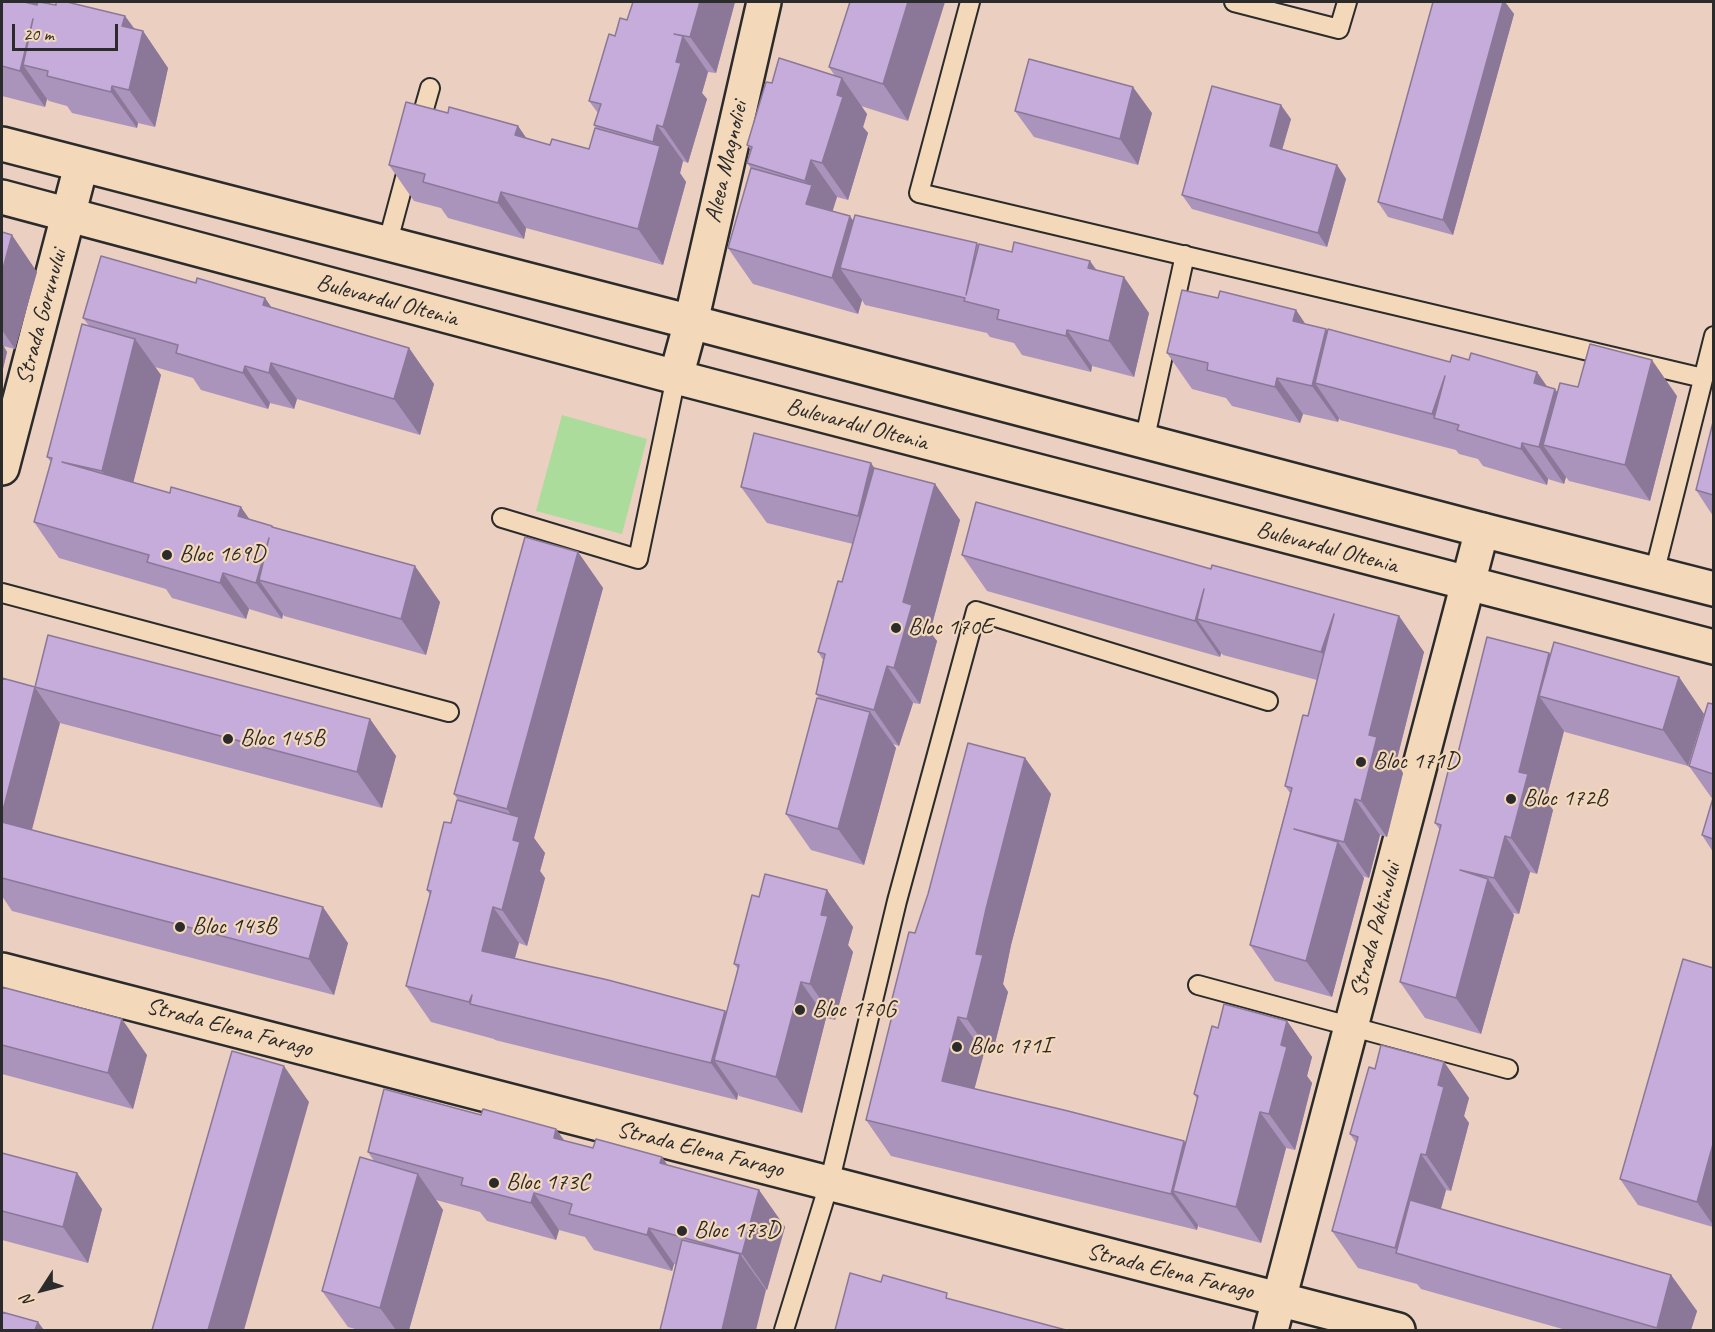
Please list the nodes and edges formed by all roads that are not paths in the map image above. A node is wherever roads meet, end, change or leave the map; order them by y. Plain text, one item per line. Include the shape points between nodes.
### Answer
1 (764, 2) edge
2 (970, 2) edge
3 (1234, 2) edge
4 (1347, 2) edge
5 (430, 88) dead end
6 (2, 144) edge
7 (81, 166) junction
8 (2, 197) edge
9 (68, 216) junction
10 (387, 245) junction
11 (1185, 255) junction
12 (691, 322) junction
13 (1713, 336) edge
14 (676, 377) junction
15 (1703, 378) junction
16 (1144, 442) junction
17 (2, 468) edge
18 (502, 518) dead end
19 (1482, 530) junction
20 (1654, 574) junction
21 (1468, 585) junction
22 (1713, 589) edge
23 (2, 593) edge
24 (1713, 647) edge
25 (1268, 700) dead end
26 (449, 712) dead end
27 (2, 969) edge
28 (1198, 985) dead end
29 (1351, 1025) junction
30 (1508, 1069) dead end
31 (829, 1184) junction
32 (1276, 1315) edge
33 (784, 1330) edge
34 (1398, 1330) edge

1 - 12 street, Aleea Magnoliei
2 - 11 lane via 919,193
3 - 4 lane via 1339,29
5 - 10 lane
6 - 7 street
7 - 9 street, Strada Gorunului
7 - 10 street
8 - 9 street, Bulevardul Oltenia
9 - 14 street, Bulevardul Oltenia
9 - 17 street, Strada Gorunului
10 - 12 street
11 - 15 lane
11 - 16 lane
12 - 14 street, Aleea Magnoliei
12 - 16 street
13 - 15 lane
14 - 18 lane via 638,559
14 - 21 street, Bulevardul Oltenia
15 - 20 lane
16 - 19 street
19 - 20 street
19 - 21 street, Strada Paltinului
20 - 22 street
21 - 24 street, Bulevardul Oltenia
21 - 29 street, Strada Paltinului
23 - 26 lane
25 - 31 lane via 976,611 897,901
27 - 31 street, Strada Elena Farago
28 - 29 lane
29 - 30 lane
29 - 32 street, Strada Paltinului
31 - 32 street, Strada Elena Farago
31 - 33 lane
32 - 34 street, Strada Elena Farago

